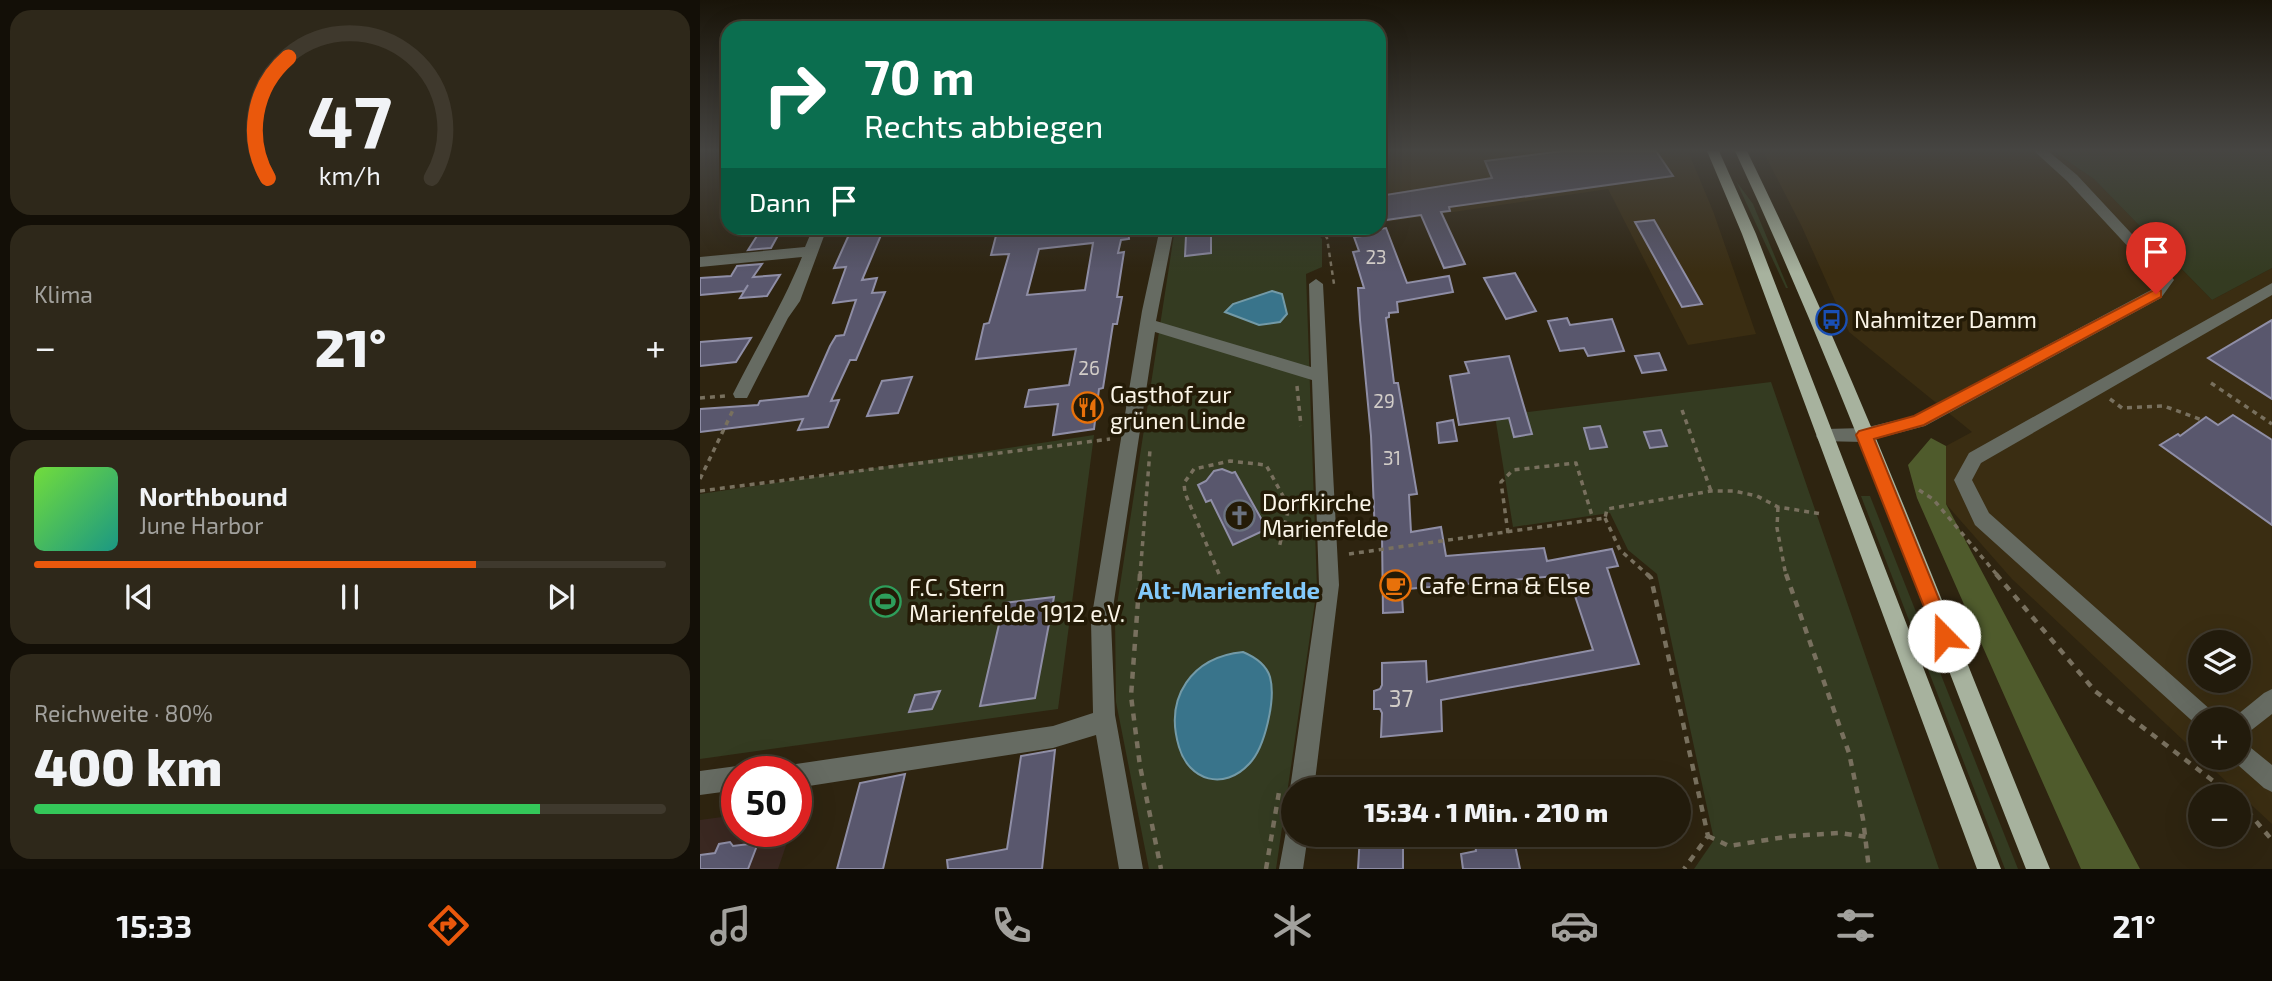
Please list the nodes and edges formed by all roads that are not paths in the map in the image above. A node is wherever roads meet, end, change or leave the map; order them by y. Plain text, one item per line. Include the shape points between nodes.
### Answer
1 (1731, 192) edge
2 (1760, 192) edge
3 (2085, 192) edge
4 (818, 235) edge
5 (1166, 235) edge
6 (813, 251) junction
7 (700, 262) edge
8 (1316, 284) dead end
9 (2272, 288) edge
10 (1148, 324) junction
11 (1320, 376) junction
12 (741, 394) road end
13 (1864, 435) junction
14 (1825, 436) junction
15 (2272, 700) edge
16 (2191, 707) edge
17 (2251, 718) edge
18 (1104, 721) junction
19 (2251, 761) edge
20 (812, 774) edge
21 (1304, 777) edge
22 (721, 780) edge
23 (2272, 780) edge
24 (700, 783) edge
25 (1295, 847) edge
26 (1131, 869) edge
27 (1292, 869) edge
28 (1989, 869) edge
29 (2038, 869) edge

1 - 14 main road
2 - 13 main road
3 - 13 street via 2167,280 2156,294 1919,421
4 - 6 street
5 - 10 street
6 - 7 street
6 - 12 street via 792,301
8 - 11 street
9 - 16 street via 1975,458 1963,480 1982,519
10 - 11 street
10 - 18 street via 1101,621
11 - 21 street via 1329,585
13 - 14 street
13 - 29 main road
14 - 28 main road
15 - 17 street
18 - 20 street via 1053,737
18 - 26 street
19 - 23 street
22 - 24 street
25 - 27 street

